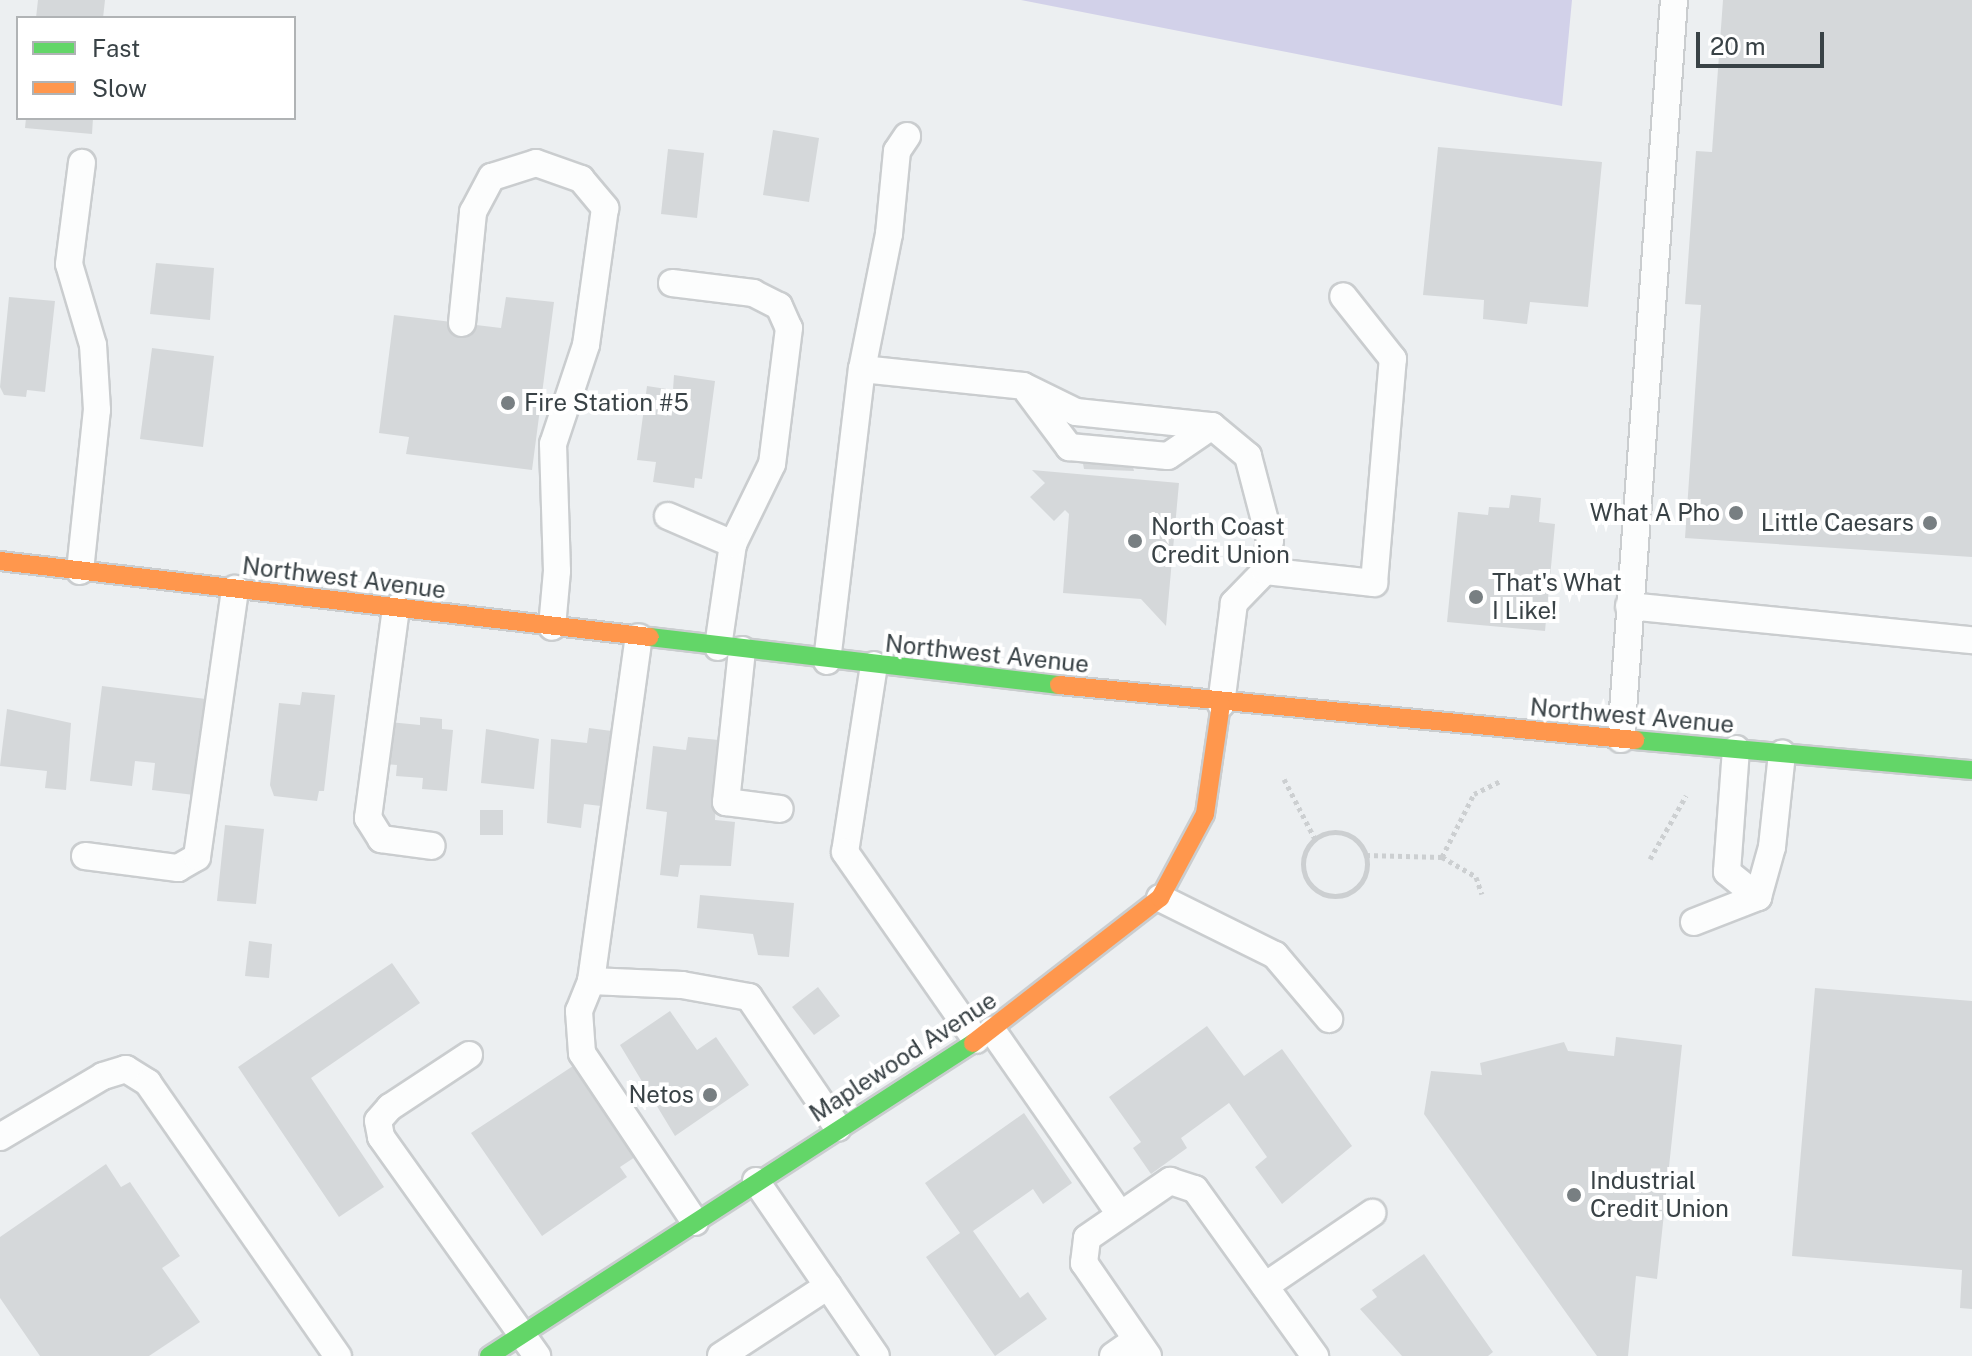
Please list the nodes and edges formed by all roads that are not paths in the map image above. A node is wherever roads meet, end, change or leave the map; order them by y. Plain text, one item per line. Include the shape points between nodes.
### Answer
1 (1674, 0) edge
2 (907, 136) dead end
3 (82, 163) dead end
4 (672, 283) dead end
5 (1343, 296) dead end
6 (462, 323) dead end
7 (862, 369) junction
8 (668, 516) dead end
9 (733, 544) junction
10 (0, 561) edge
11 (80, 571) junction
12 (1265, 571) junction
13 (235, 589) junction
14 (1629, 606) junction
15 (396, 608) junction
16 (552, 627) junction
17 (639, 637) junction
18 (1972, 640) edge
19 (730, 648) junction
20 (827, 661) junction
21 (874, 665) junction
22 (1221, 704) junction
23 (1621, 739) junction
24 (1736, 749) junction
25 (1782, 754) junction
26 (1972, 770) edge
27 (780, 809) dead end
28 (432, 846) dead end
29 (85, 856) dead end
30 (1758, 897) junction
31 (1160, 898) junction
32 (1694, 922) dead end
33 (591, 981) junction
34 (1329, 1019) dead end
35 (984, 1035) junction
36 (469, 1055) dead end
37 (838, 1128) junction
38 (0, 1137) edge
39 (756, 1181) junction
40 (1372, 1213) dead end
41 (1120, 1214) junction
42 (695, 1222) junction
43 (828, 1286) junction
44 (1265, 1286) junction
45 (522, 1334) junction
46 (1142, 1348) edge
47 (338, 1356) edge
48 (489, 1356) edge
49 (537, 1356) edge
50 (721, 1356) edge
51 (876, 1356) edge
52 (1113, 1356) edge
53 (1315, 1356) edge

1 - 14 lane
2 - 7 lane via 897,151 889,234
3 - 11 lane via 69,264 93,345 97,410
4 - 9 lane via 753,293 779,306 789,328 772,464
5 - 12 lane via 1393,359 1374,583
6 - 16 lane via 473,212 492,177 536,163 581,179 605,208 586,345 553,444 557,571
7 - 12 lane via 1023,386 1076,412 1212,426 1248,456 1270,540
7 - 20 lane
8 - 9 lane
9 - 19 lane
10 - 11 main road, Northwest Avenue
11 - 13 main road, Northwest Avenue
12 - 22 lane via 1234,603
13 - 15 main road, Northwest Avenue
13 - 29 lane via 197,857 178,868
14 - 18 lane
14 - 23 lane
15 - 16 main road, Northwest Avenue
15 - 28 lane via 368,818 381,839
16 - 17 main road, Northwest Avenue
17 - 19 main road, Northwest Avenue
17 - 33 lane
19 - 20 main road, Northwest Avenue
19 - 27 lane via 726,802
20 - 21 main road, Northwest Avenue
21 - 22 main road, Northwest Avenue
21 - 35 lane via 845,852
22 - 23 main road, Northwest Avenue
22 - 31 main road, Maplewood Avenue via 1205,814
23 - 24 main road, Northwest Avenue
24 - 25 main road, Northwest Avenue
24 - 30 lane via 1727,872
25 - 26 main road, Northwest Avenue
25 - 30 lane via 1772,847
30 - 32 lane
31 - 34 lane via 1275,955
31 - 35 main road, Maplewood Avenue
33 - 37 lane via 682,985 749,997
33 - 42 lane via 579,1011 582,1053
35 - 37 main road, Maplewood Avenue
35 - 41 lane
36 - 45 lane via 390,1107 378,1121
37 - 39 main road, Maplewood Avenue
38 - 47 lane via 103,1076 126,1069 148,1083
39 - 42 main road, Maplewood Avenue
39 - 43 lane
40 - 44 lane
41 - 44 lane via 1170,1181 1195,1189
41 - 46 lane via 1087,1238 1084,1263
42 - 45 main road, Maplewood Avenue
43 - 50 lane
43 - 51 lane
44 - 53 lane
45 - 48 main road, Maplewood Avenue
45 - 49 lane
46 - 52 lane

